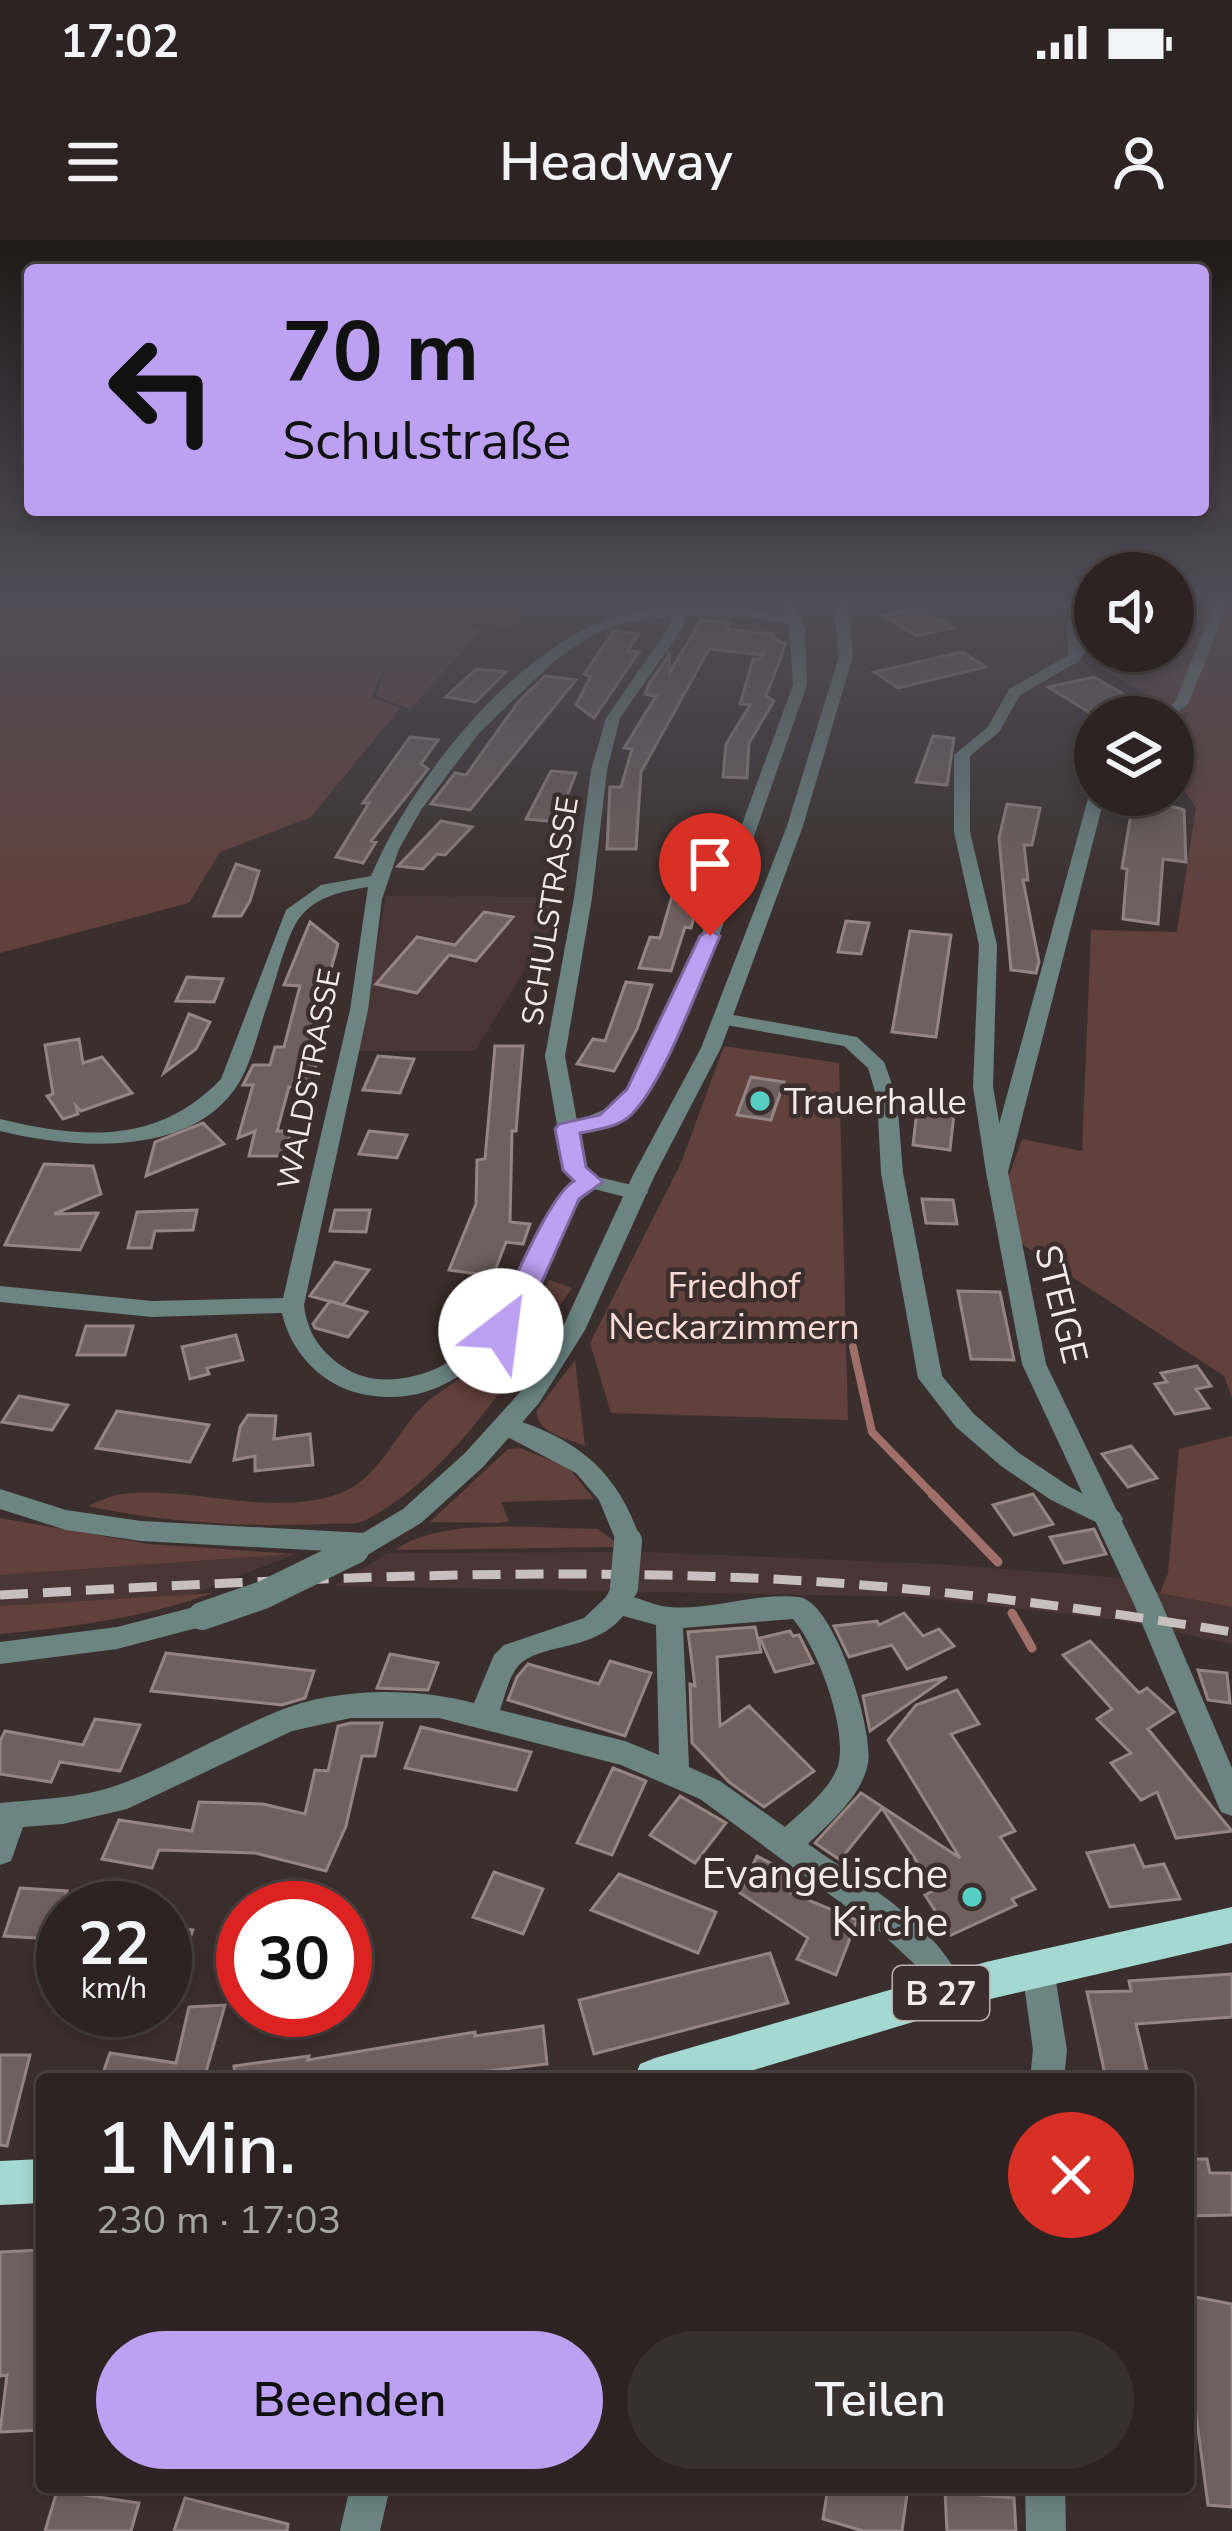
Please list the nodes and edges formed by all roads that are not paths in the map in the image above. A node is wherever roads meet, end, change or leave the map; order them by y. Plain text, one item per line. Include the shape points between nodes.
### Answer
1 (496, 707) edge
2 (621, 707) edge
3 (792, 707) edge
4 (831, 707) edge
5 (1007, 707) edge
6 (1090, 816) edge
7 (378, 880) junction
8 (722, 1019) junction
9 (0, 1125) edge
10 (567, 1129) junction
11 (997, 1172) junction
12 (591, 1182) junction
13 (637, 1193) junction
14 (0, 1294) edge
15 (293, 1305) junction
16 (507, 1426) junction
17 (0, 1499) edge
18 (1110, 1519) junction
19 (360, 1546) junction
20 (621, 1595) junction
21 (669, 1618) junction
22 (0, 1653) edge
23 (483, 1716) junction
24 (674, 1772) junction
25 (1232, 1803) edge
26 (6, 1817) edge
27 (785, 1846) junction
28 (0, 1851) edge
29 (1232, 1925) edge
30 (1038, 1969) junction
31 (950, 1990) junction
32 (675, 2073) edge
33 (1048, 2073) edge
34 (36, 2181) edge
35 (0, 2183) edge
36 (369, 2493) edge
37 (1045, 2493) edge
38 (360, 2531) edge
39 (1046, 2531) edge

1 - 7 street, WALDSTRASSE via 417,797
2 - 10 street, SCHULSTRASSE via 599,770 555,1056
3 - 10 street via 710,936 638,1090 607,1120
4 - 8 street
5 - 11 street via 962,755 962,832 988,945 983,1087
6 - 11 street, STEIGE
7 - 9 street via 327,889 292,914 230,1081 215,1101 165,1128 127,1137 85,1141
7 - 15 street, WALDSTRASSE
8 - 13 street
8 - 18 street via 850,1041 877,1066 930,1378 978,1436
10 - 12 street, SCHULSTRASSE via 575,1170
11 - 18 street, STEIGE via 1034,1364
12 - 13 street
12 - 15 street via 569,1194 501,1331 430,1383 391,1389 340,1377 294,1327
13 - 16 street via 572,1330
14 - 15 street via 152,1309
16 - 19 street via 412,1516
16 - 20 street, bridge via 584,1461 604,1481 628,1541
17 - 19 street via 141,1531
18 - 25 street, STEIGE
19 - 22 street, bridge via 202,1616 117,1638
20 - 21 street
20 - 23 street via 594,1629 514,1653
21 - 24 street
21 - 27 street via 806,1612 856,1739 842,1785
23 - 24 street
23 - 26 street via 439,1706 351,1706 287,1720 127,1796
24 - 27 street
26 - 28 street
27 - 31 street via 889,1920 935,1962
29 - 30 main road, B 27
30 - 31 main road, B 27
30 - 33 street
31 - 32 main road, B 27
34 - 35 main road
36 - 38 street
37 - 39 street

